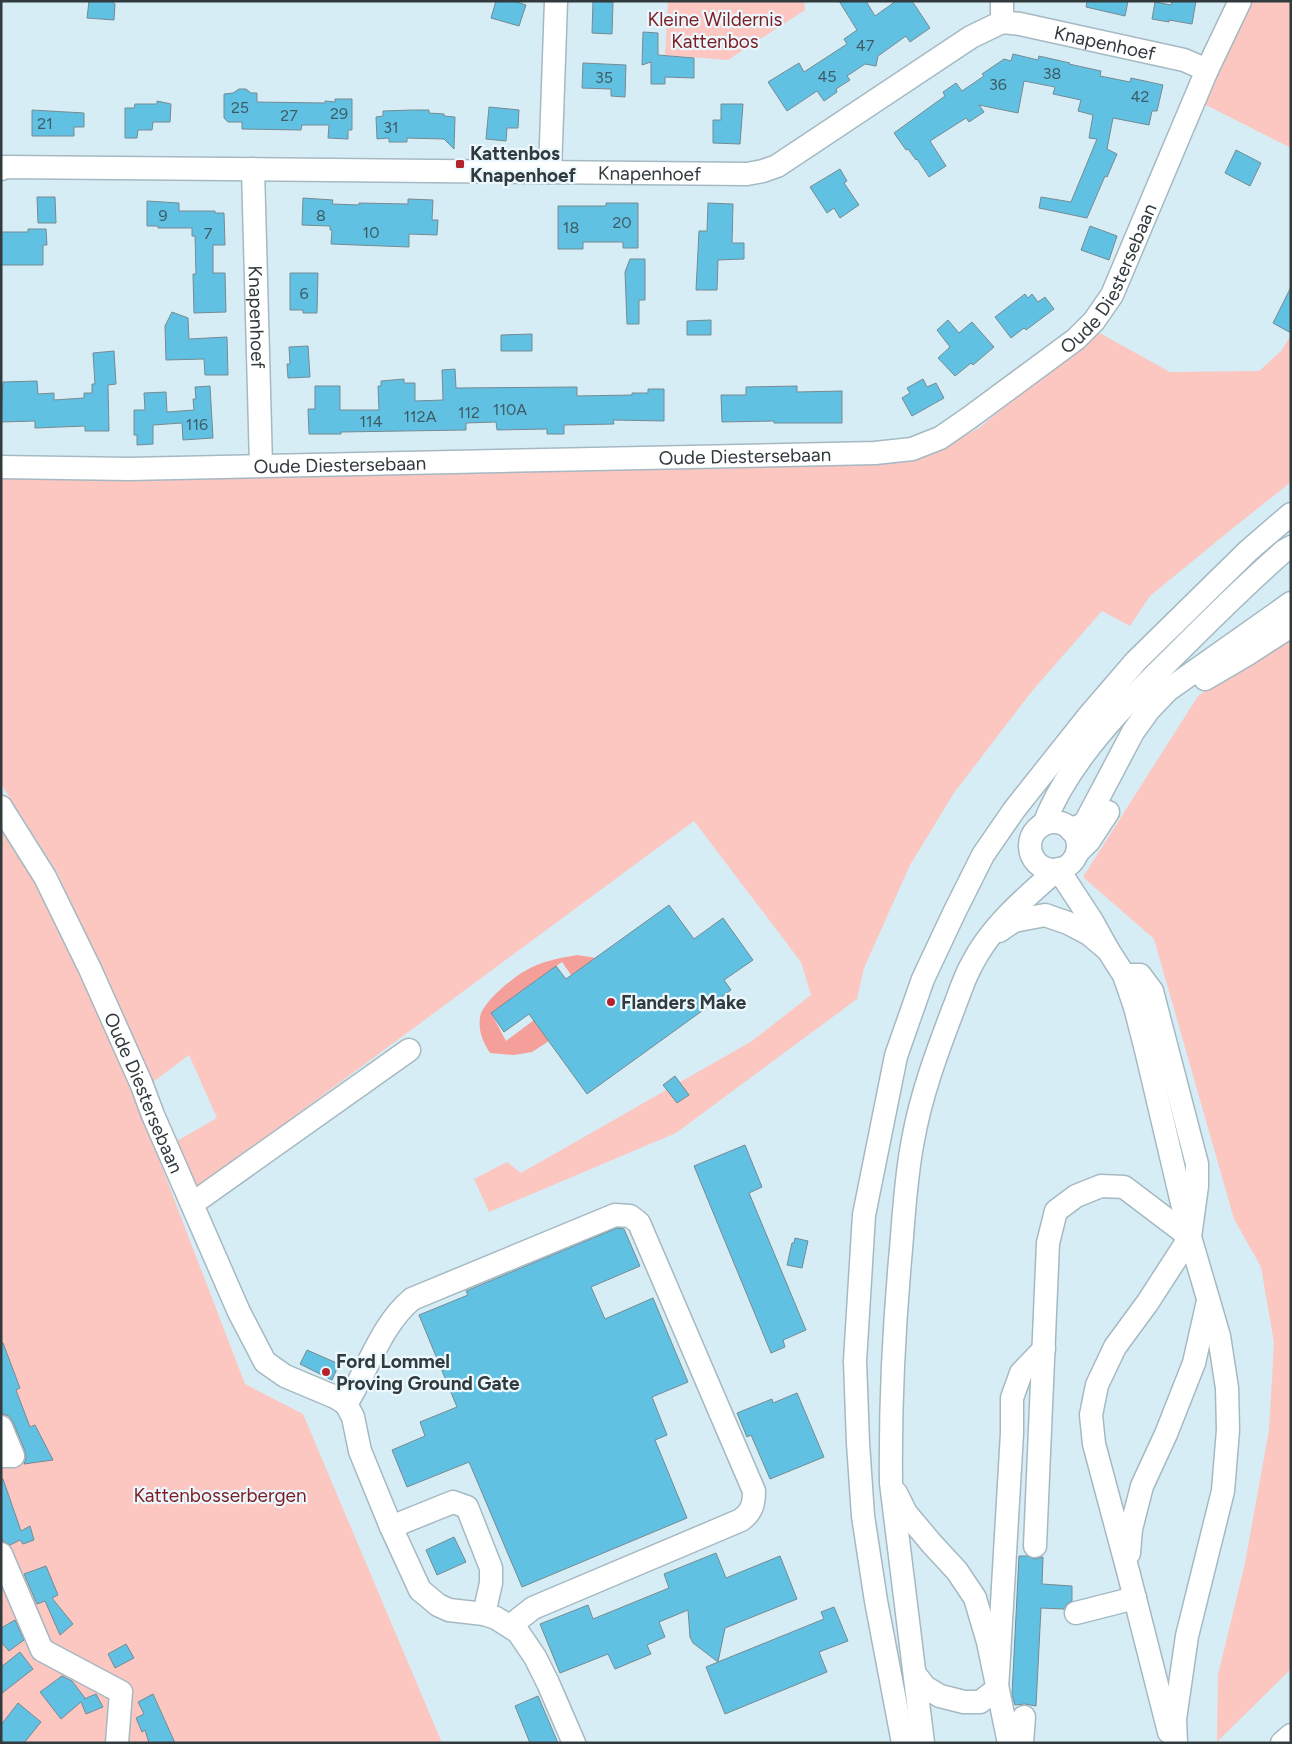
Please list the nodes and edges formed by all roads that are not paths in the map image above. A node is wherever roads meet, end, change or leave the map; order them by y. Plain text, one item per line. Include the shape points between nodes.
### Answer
1 (556, 1) edge
2 (1240, 1) edge
3 (1002, 12) edge
4 (1207, 70) junction
5 (1, 169) edge
6 (253, 169) junction
7 (550, 172) junction
8 (261, 465) junction
9 (1, 467) edge
10 (1291, 514) edge
11 (1291, 547) edge
12 (1291, 603) edge
13 (1291, 626) edge
14 (1, 808) edge
15 (1044, 824) junction
16 (1072, 830) junction
17 (1077, 853) junction
18 (1058, 870) junction
19 (990, 937) junction
20 (1108, 950) junction
21 (409, 1050) dead end
22 (192, 1204) junction
23 (1190, 1237) junction
24 (1209, 1300) junction
25 (1044, 1349) junction
26 (346, 1404) junction
27 (1, 1428) edge
28 (1, 1456) edge
29 (891, 1483) junction
30 (391, 1527) junction
31 (1035, 1546) dead end
32 (1, 1554) edge
33 (1128, 1571) junction
34 (1135, 1598) junction
35 (1076, 1613) dead end
36 (484, 1614) junction
37 (510, 1626) junction
38 (915, 1674) junction
39 (997, 1689) junction
40 (1024, 1717) dead end
41 (1291, 1734) edge
42 (117, 1743) edge
43 (574, 1743) edge
44 (903, 1743) edge
45 (923, 1743) edge
46 (1009, 1743) edge
47 (1022, 1743) edge
48 (1171, 1743) edge
49 (1176, 1743) edge
50 (1282, 1743) edge

1 - 7 street
2 - 4 street, Oude Diestersebaan
3 - 4 street, Knapenhoef via 1034,26 1184,60
3 - 7 street, Knapenhoef via 971,37 792,157 763,172
4 - 8 street, Oude Diestersebaan via 1112,295 1094,321 1076,339 940,438 912,449 875,453
5 - 6 street, Knapenhoef
6 - 7 street, Knapenhoef
6 - 8 street, Knapenhoef
8 - 9 street, Oude Diestersebaan via 129,469
10 - 44 street via 1248,551 1136,661 1014,810 983,855 954,913 923,979 896,1056 864,1215 855,1361 863,1516
11 - 15 street via 1244,585 1108,724 1067,780
12 - 16 street via 1168,690 1133,732 1085,823
13 - 17 street via 1182,695 1143,745 1103,821
14 - 22 street, Oude Diestersebaan via 44,877 90,969
15 - 16 street via 1059,823
15 - 18 street via 1033,834 1030,842 1032,856 1043,867
16 - 17 street via 1078,845
17 - 18 street via 1070,864
18 - 19 street via 1013,909
18 - 20 street
19 - 20 street via 1014,921 1045,915 1089,934
19 - 29 street via 972,963 940,1043 913,1140 896,1302
20 - 23 street via 1124,975 1135,1007
21 - 22 street
22 - 26 street, Oude Diestersebaan via 249,1334 266,1362 285,1376
23 - 24 street
23 - 25 street via 1124,1187 1101,1186 1076,1196 1056,1212 1048,1243
23 - 33 street via 1115,1348 1097,1385 1091,1415 1094,1444
24 - 33 street via 1194,1363 1142,1486 1131,1528
24 - 49 street via 1219,1336 1227,1388 1228,1430 1223,1491 1187,1636 1175,1719
25 - 31 street
25 - 39 street via 1021,1373 1012,1398
26 - 30 street via 353,1417 360,1451
26 - 37 street via 394,1316 412,1299 615,1215 630,1216 639,1223 754,1491 754,1502 750,1513 741,1520 533,1608
27 - 28 street via 13,1456
29 - 38 street
29 - 39 street via 906,1512 958,1571 975,1598
30 - 36 street via 420,1590 429,1599 449,1610
30 - 36 street via 453,1502 467,1506 491,1568
32 - 42 street via 42,1650 121,1692
33 - 34 street
34 - 35 street
34 - 48 street
36 - 37 street
37 - 43 street via 524,1638 535,1657
38 - 39 street via 925,1687 940,1696 964,1702 980,1702
38 - 45 street
39 - 46 street
40 - 47 street
41 - 50 street

